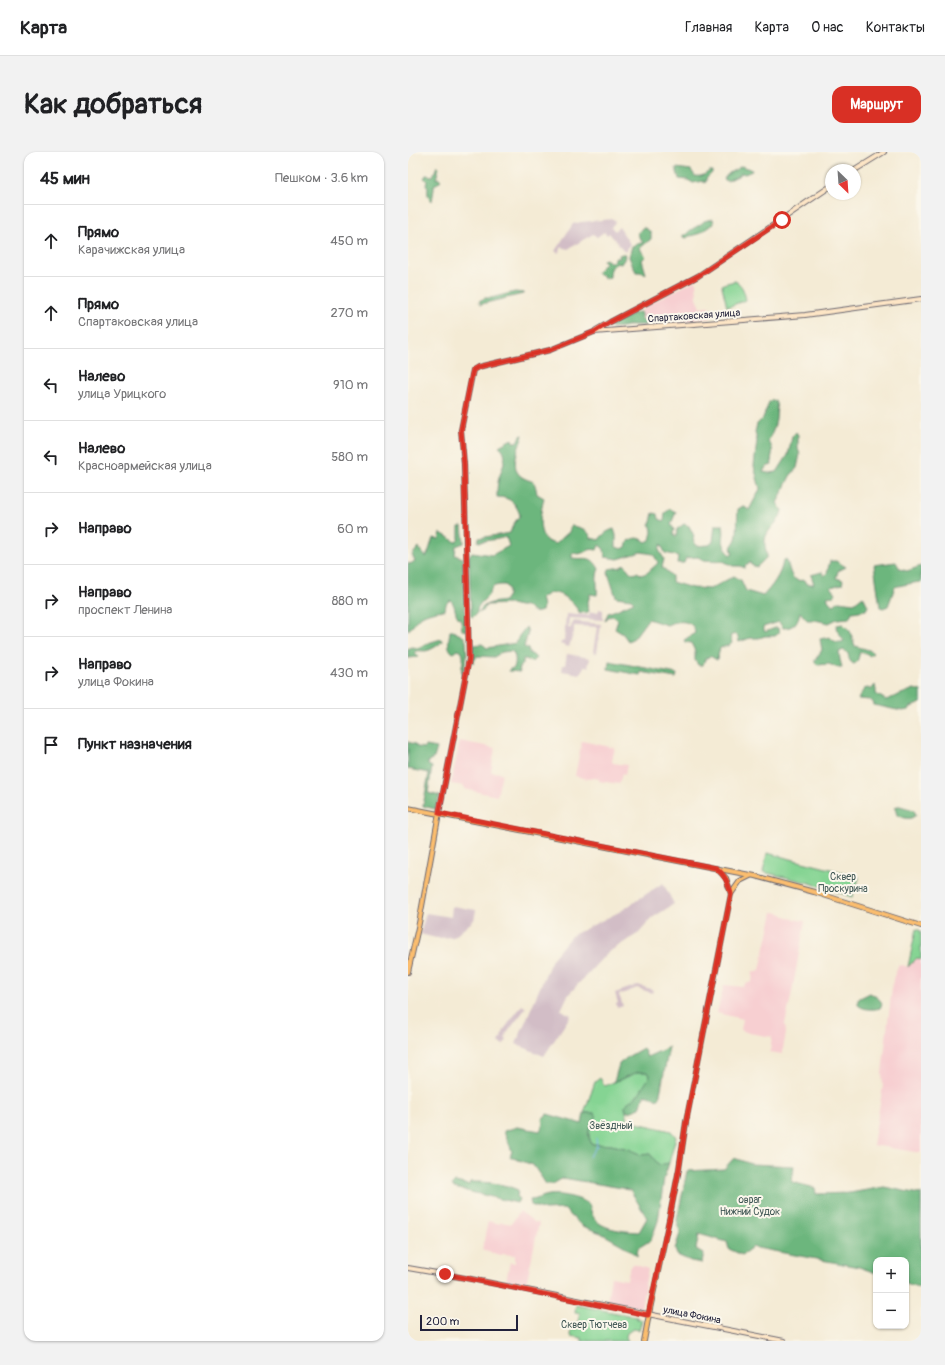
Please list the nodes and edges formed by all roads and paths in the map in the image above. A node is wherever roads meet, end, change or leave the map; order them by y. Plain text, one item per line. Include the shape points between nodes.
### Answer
1 (884, 152) edge
2 (861, 166) edge
3 (825, 190) edge
4 (921, 299) edge
5 (594, 332) junction
6 (408, 808) edge
7 (439, 813) junction
8 (716, 868) junction
9 (755, 876) junction
10 (731, 894) junction
11 (921, 926) edge
12 (408, 946) edge
13 (413, 947) junction
14 (408, 972) edge
15 (408, 1268) edge
16 (648, 1315) junction
17 (644, 1341) edge
18 (784, 1341) edge

1 - 2 main road
3 - 5 main road via 698,276
4 - 5 main road, Спартаковская улица via 805,315
5 - 7 main road, Спартаковская улица via 550,350 473,370 461,430 469,659
6 - 7 main road
7 - 8 main road
7 - 13 main road
8 - 9 main road
8 - 10 main road via 726,878
9 - 10 main road via 748,876 740,881
9 - 11 main road
10 - 16 main road via 670,1215
12 - 13 main road
13 - 14 main road
15 - 16 main road, улица Фокина
16 - 17 main road
16 - 18 main road, улица Фокина

